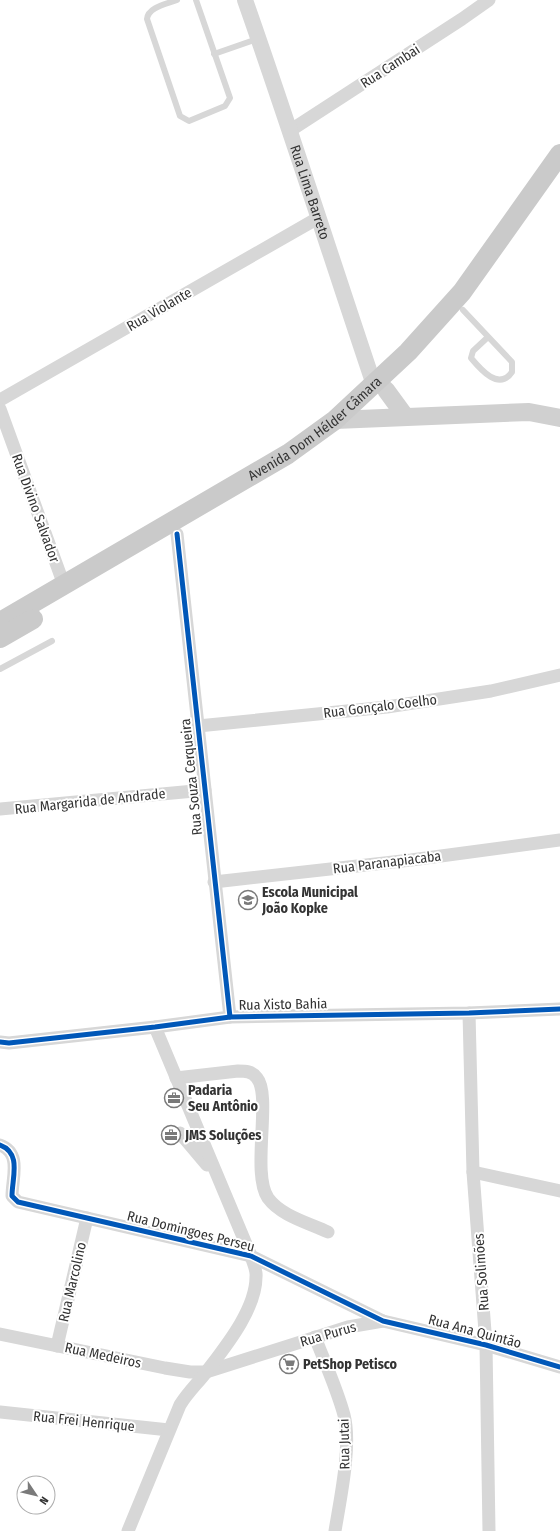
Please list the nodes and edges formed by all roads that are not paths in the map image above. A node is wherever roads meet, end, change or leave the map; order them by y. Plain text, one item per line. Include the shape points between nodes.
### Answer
1 (177, 0) edge
2 (196, 0) edge
3 (245, 0) edge
4 (488, 0) edge
5 (259, 39) junction
6 (214, 54) junction
7 (291, 130) junction
8 (560, 154) edge
9 (560, 177) edge
10 (318, 218) junction
11 (462, 310) junction
12 (488, 337) junction
13 (380, 388) junction
14 (0, 400) edge
15 (0, 409) edge
16 (405, 416) junction
17 (560, 418) edge
18 (355, 419) junction
19 (335, 420) junction
20 (177, 534) junction
21 (64, 585) junction
22 (0, 622) edge
23 (0, 638) edge
24 (52, 641) dead end
25 (0, 669) edge
26 (560, 675) edge
27 (198, 726) junction
28 (205, 790) junction
29 (0, 809) edge
30 (560, 840) edge
31 (214, 882) junction
32 (560, 1009) edge
33 (469, 1013) junction
34 (230, 1017) junction
35 (155, 1027) junction
36 (4, 1042) edge
37 (176, 1078) junction
38 (180, 1134) dead end
39 (0, 1145) edge
40 (473, 1172) junction
41 (217, 1178) junction
42 (560, 1191) edge
43 (87, 1218) junction
44 (328, 1232) dead end
45 (251, 1256) junction
46 (383, 1321) junction
47 (0, 1334) edge
48 (315, 1337) junction
49 (486, 1345) junction
50 (57, 1346) junction
51 (560, 1367) edge
52 (206, 1372) junction
53 (0, 1412) edge
54 (169, 1430) junction
55 (128, 1531) edge
56 (335, 1531) edge
57 (489, 1531) edge

1 - 6 lane via 152,10 146,19 180,116 184,120 190,121 225,106 230,98
2 - 6 lane
3 - 5 street, Rua Lima Barreto
4 - 7 street, Rua Cambai
5 - 6 lane
5 - 7 street, Rua Lima Barreto
7 - 10 street, Rua Lima Barreto
8 - 13 main road, Avenida Dom Hélder Câmara via 462,292 408,352
9 - 11 main road, Avenida Dom Hélder Câmara
10 - 13 street, Rua Lima Barreto
10 - 14 street, Rua Violante
11 - 12 lane
11 - 13 main road, Avenida Dom Hélder Câmara
12 - 12 lane via 513,365 512,372 504,380 489,376 471,358 473,351
13 - 16 main road
13 - 18 main road, Avenida Dom Hélder Câmara
13 - 19 main road, Avenida Dom Hélder Câmara
15 - 21 street, Rua Divino Salvador
16 - 17 main road via 529,412
16 - 18 main road
18 - 19 main road
18 - 20 main road, Avenida Dom Hélder Câmara via 296,465
19 - 21 main road, Avenida Dom Hélder Câmara via 288,454
20 - 23 main road, Avenida Dom Hélder Câmara
20 - 27 street, Rua Souza Cerqueira
21 - 22 main road, Avenida Dom Hélder Câmara
24 - 25 lane
26 - 27 street, Rua Gonçalo Coelho via 490,691 387,707
27 - 28 street, Rua Souza Cerqueira
28 - 29 street, Rua Margarida de Andrade
28 - 31 street, Rua Souza Cerqueira
30 - 31 street, Rua Paranapiacaba via 412,860
31 - 34 street, Rua Souza Cerqueira
32 - 33 street, Rua Xisto Bahia
33 - 34 street, Rua Xisto Bahia
33 - 40 street, Rua Solimões
34 - 35 street, Rua Xisto Bahia
35 - 36 street, Rua Xisto Bahia
35 - 37 street
37 - 41 street
37 - 44 street via 247,1071 257,1076 262,1090 261,1144 267,1197 280,1210
38 - 41 street
39 - 43 street, Rua Domingoes Perseu via 10,1151 14,1164 12,1196 18,1202
40 - 42 street
40 - 49 street, Rua Solimões
41 - 45 street
43 - 45 street, Rua Domingoes Perseu
43 - 50 street, Rua Marcolino
45 - 46 street, Rua Domingoes Perseu
45 - 52 street via 257,1275 250,1307
46 - 48 street, Rua Purus
46 - 49 street, Rua Ana Quintão
47 - 50 street, Rua Medeiros
48 - 52 street, Rua Purus
48 - 56 street, Rua Jutai via 345,1416 344,1475
49 - 51 street, Rua Ana Quintão
49 - 57 street, Rua Solimões
50 - 52 street, Rua Medeiros via 171,1369
52 - 54 street via 189,1390
53 - 54 street, Rua Frei Henrique
54 - 55 street

